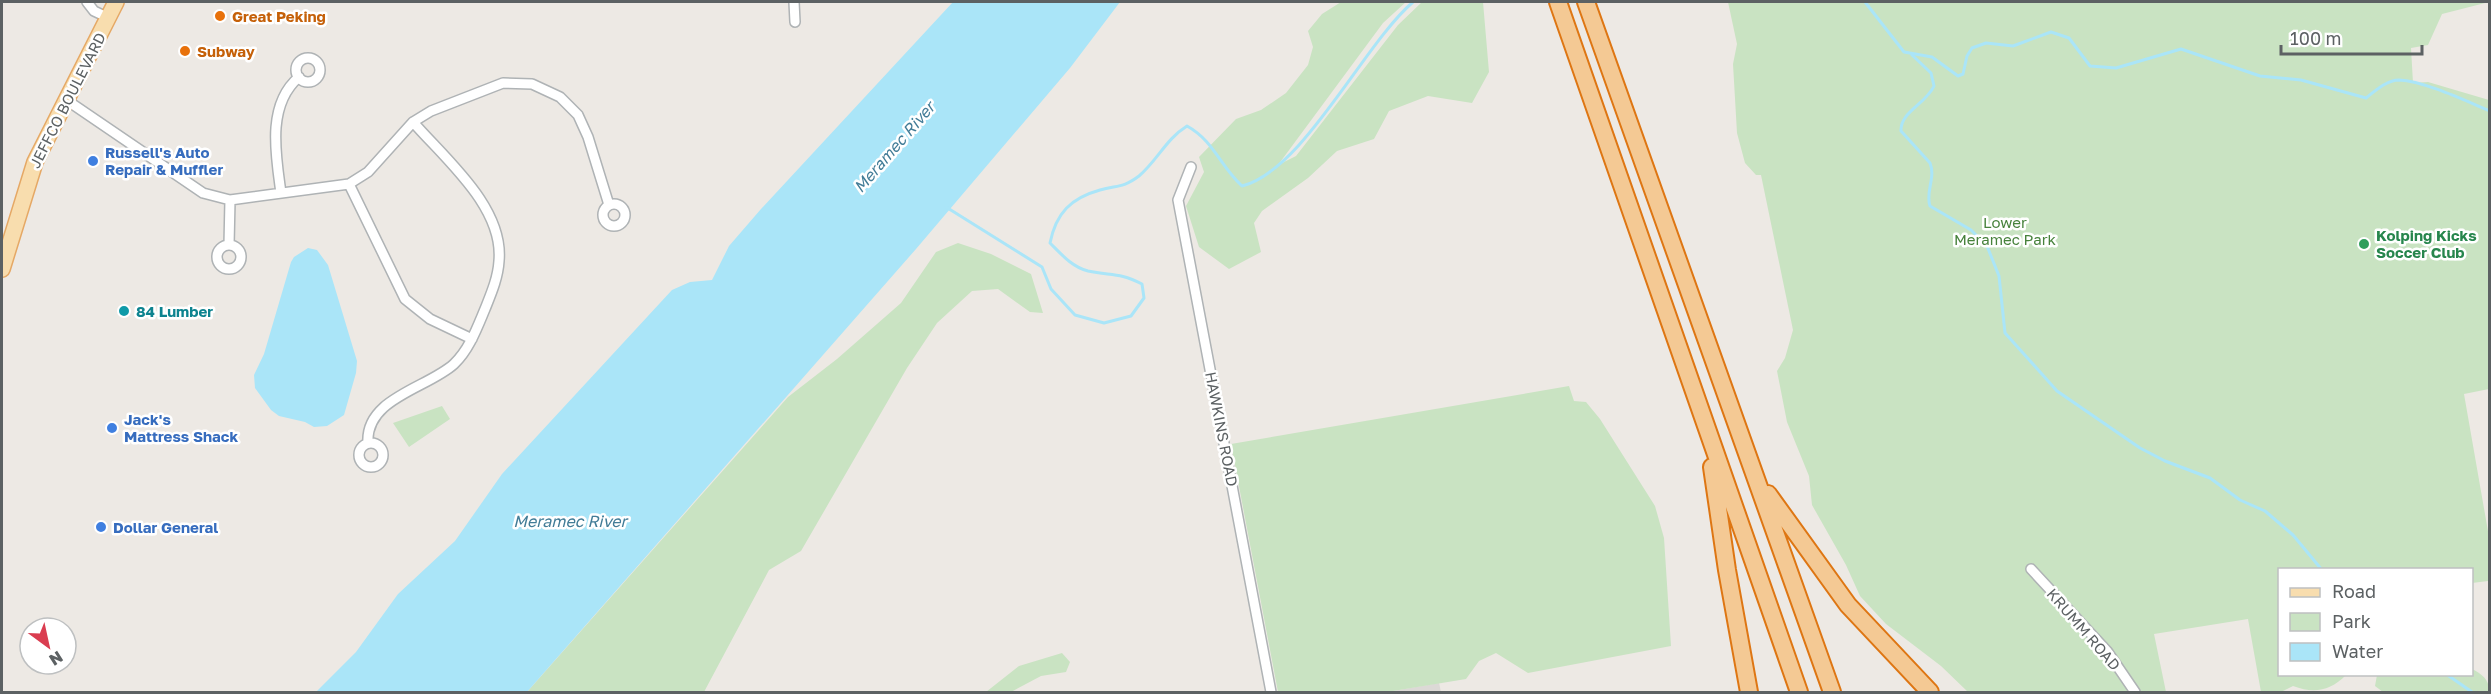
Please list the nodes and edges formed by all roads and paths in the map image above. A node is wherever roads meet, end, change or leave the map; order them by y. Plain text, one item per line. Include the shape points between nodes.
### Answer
1 (87, 2) edge
2 (116, 2) edge
3 (794, 2) edge
4 (1586, 2) edge
5 (1561, 9) edge
6 (109, 18) junction
7 (795, 22) dead end
8 (299, 77) dead end
9 (66, 99) junction
10 (413, 122) junction
11 (1191, 167) dead end
12 (349, 184) junction
13 (281, 193) junction
14 (230, 201) junction
15 (609, 205) dead end
16 (229, 245) dead end
17 (2, 269) edge
18 (472, 339) junction
19 (1707, 430) junction
20 (368, 444) dead end
21 (1757, 478) junction
22 (2031, 569) dead end
23 (1271, 693) edge
24 (1749, 693) edge
25 (1799, 693) edge
26 (1832, 693) edge
27 (1930, 693) edge
28 (2134, 693) edge

1 - 6 street via 94,11
2 - 6 main road, JEFFCO BOULEVARD
3 - 7 street
4 - 21 highway
5 - 19 highway
6 - 9 main road, JEFFCO BOULEVARD
8 - 13 street via 289,89 274,133
9 - 14 street via 203,193
9 - 17 main road, JEFFCO BOULEVARD via 32,170
10 - 12 street via 368,172
10 - 15 street via 503,83 540,86 560,97 578,115
10 - 18 street via 468,182 497,237 498,273
11 - 23 street, HAWKINS ROAD via 1178,200
12 - 13 street
12 - 18 street via 405,299 430,319
13 - 14 street
14 - 16 street
18 - 20 street via 453,364 400,396 378,415 370,426
19 - 24 highway
19 - 25 highway
21 - 26 highway
21 - 27 highway via 1848,605
22 - 28 street, KRUMM ROAD via 2107,651

